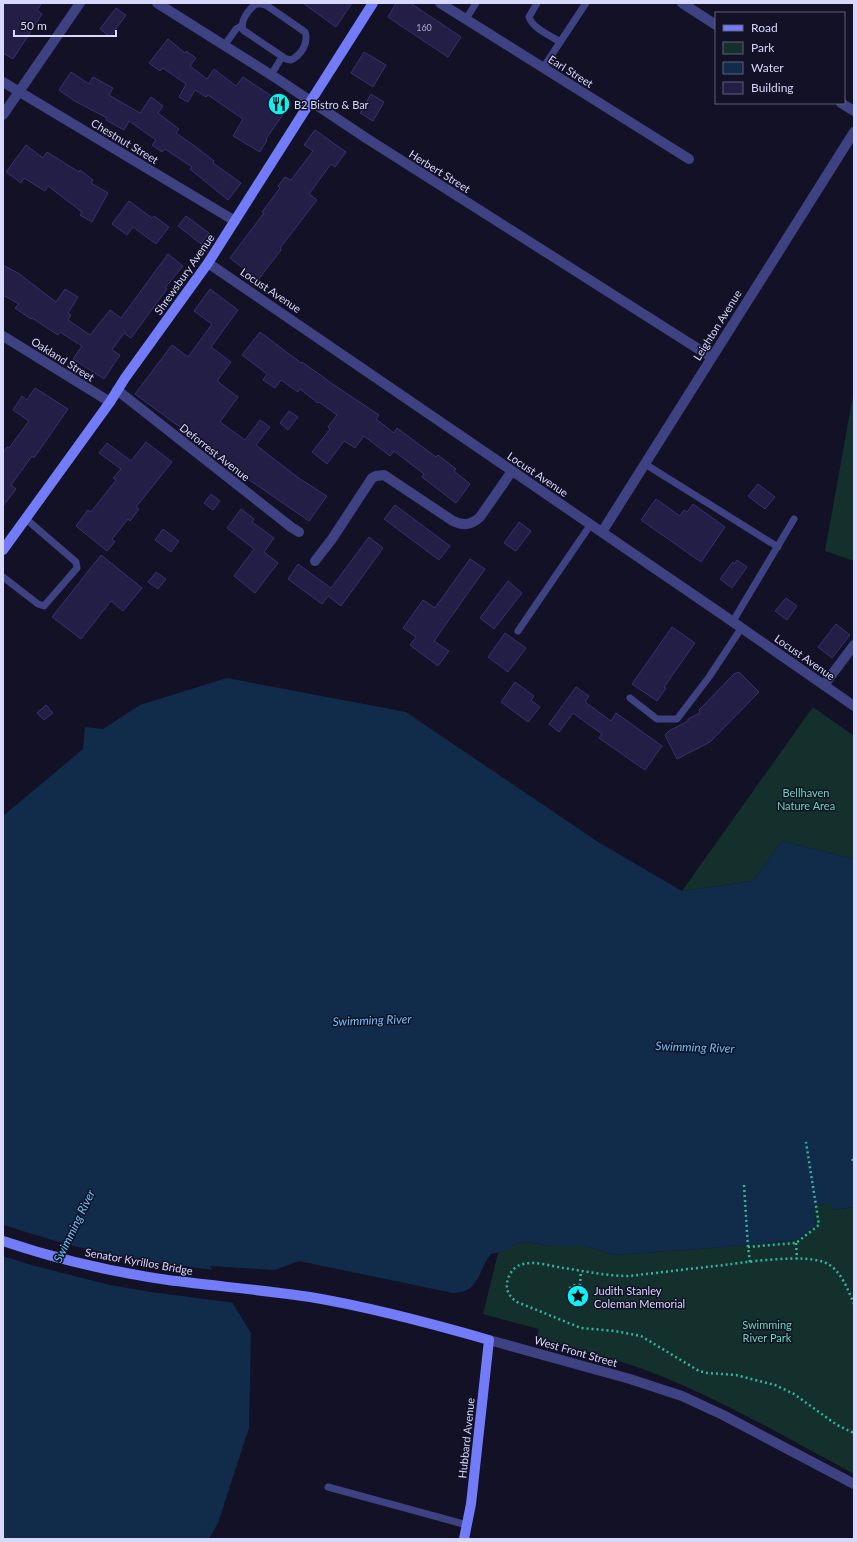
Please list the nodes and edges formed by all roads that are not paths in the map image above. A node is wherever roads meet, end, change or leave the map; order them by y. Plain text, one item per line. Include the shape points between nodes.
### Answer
1 (80, 3) edge
2 (157, 3) edge
3 (372, 3) edge
4 (440, 3) edge
5 (476, 3) edge
6 (537, 3) edge
7 (586, 3) edge
8 (682, 3) edge
9 (466, 19) junction
10 (715, 24) edge
11 (241, 26) junction
12 (560, 42) junction
13 (224, 46) junction
14 (282, 57) junction
15 (544, 68) junction
16 (271, 75) junction
17 (3, 82) edge
18 (19, 92) junction
19 (311, 102) junction
20 (843, 104) edge
21 (854, 111) edge
22 (3, 115) edge
23 (854, 132) edge
24 (689, 159) dead end
25 (235, 221) junction
26 (208, 262) junction
27 (3, 336) edge
28 (711, 357) junction
29 (117, 390) junction
30 (110, 402) junction
31 (645, 464) junction
32 (512, 471) junction
33 (26, 519) junction
34 (794, 519) dead end
35 (591, 524) junction
36 (299, 532) dead end
37 (602, 532) junction
38 (778, 547) junction
39 (3, 550) edge
40 (315, 561) dead end
41 (3, 577) edge
42 (737, 624) junction
43 (518, 631) dead end
44 (854, 645) edge
45 (824, 685) junction
46 (630, 698) dead end
47 (854, 706) edge
48 (3, 1241) edge
49 (273, 1292) joint
50 (489, 1340) junction
51 (854, 1484) edge
52 (328, 1487) dead end
53 (467, 1525) junction
54 (464, 1539) edge

1 - 18 street
2 - 13 street, Herbert Street
3 - 19 main road, Shrewsbury Avenue
4 - 9 street, Earl Street
5 - 9 lane
6 - 12 lane via 529,17 530,21
7 - 12 lane
8 - 10 street
9 - 15 street, Earl Street
11 - 13 lane
11 - 14 lane via 246,34
11 - 14 lane via 252,7 261,4 300,28 307,38 299,53 291,60
12 - 15 lane
13 - 16 street, Herbert Street
14 - 16 lane
15 - 24 street, Earl Street
16 - 19 street, Herbert Street
17 - 18 street, Chestnut Street
18 - 22 street
18 - 25 street, Chestnut Street
19 - 25 main road, Shrewsbury Avenue
19 - 28 street, Herbert Street
20 - 21 street
23 - 28 street, Leighton Avenue
25 - 26 main road, Shrewsbury Avenue
26 - 29 main road, Shrewsbury Avenue
26 - 32 street, Locust Avenue
27 - 30 street, Oakland Street
28 - 31 street, Leighton Avenue
29 - 30 main road, Shrewsbury Avenue
29 - 36 street, Deforrest Avenue
30 - 33 main road, Shrewsbury Avenue
31 - 37 street, Leighton Avenue
31 - 38 lane
32 - 35 street, Locust Avenue
32 - 40 street via 480,518 466,525 453,521 384,475 376,476 372,478
33 - 39 main road, Shrewsbury Avenue
33 - 41 lane via 76,562 77,568 44,606
34 - 38 lane
35 - 37 street, Locust Avenue
35 - 43 lane
37 - 42 street, Locust Avenue
38 - 42 lane
42 - 45 street, Locust Avenue
42 - 46 lane via 709,677 677,719 657,719
44 - 45 street
45 - 47 street, Locust Avenue
48 - 49 main road, Senator Kyrillos Bridge via 74,1261 138,1275
49 - 50 main road, West Front Street via 363,1307
50 - 51 street, West Front Street via 630,1378 682,1396
50 - 53 main road, Hubbard Avenue
52 - 53 lane
53 - 54 main road, Hubbard Avenue

